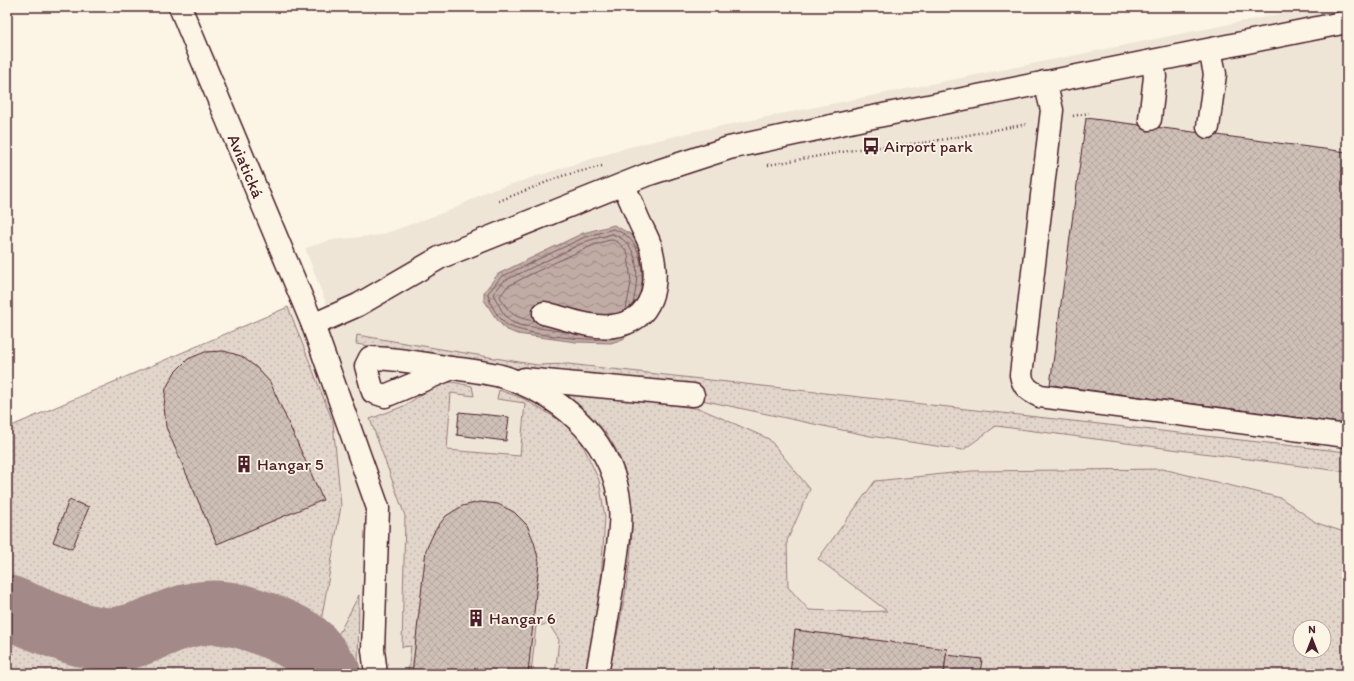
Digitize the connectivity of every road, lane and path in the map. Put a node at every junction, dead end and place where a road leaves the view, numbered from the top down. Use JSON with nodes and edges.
{"nodes":[{"id":1,"x":180,"y":7,"type":"edge"},
{"id":2,"x":1347,"y":22,"type":"edge"},
{"id":3,"x":1210,"y":50,"type":"junction"},
{"id":4,"x":1153,"y":61,"type":"junction"},
{"id":5,"x":1046,"y":82,"type":"junction"},
{"id":6,"x":1089,"y":113,"type":"dead end"},
{"id":7,"x":1150,"y":119,"type":"dead end"},
{"id":8,"x":1051,"y":120,"type":"junction"},
{"id":9,"x":1208,"y":127,"type":"dead end"},
{"id":10,"x":763,"y":166,"type":"dead end"},
{"id":11,"x":623,"y":184,"type":"junction"},
{"id":12,"x":544,"y":312,"type":"dead end"},
{"id":13,"x":313,"y":325,"type":"junction"},
{"id":14,"x":452,"y":368,"type":"dead end"},
{"id":15,"x":509,"y":378,"type":"junction"},
{"id":16,"x":693,"y":395,"type":"dead end"},
{"id":17,"x":1347,"y":436,"type":"edge"},
{"id":18,"x":376,"y":674,"type":"edge"},
{"id":19,"x":597,"y":674,"type":"edge"}],
"edges":[{"from":1,"to":13,"type":"lane","name":"Aviatická"},
{"from":2,"to":3,"type":"lane"},
{"from":3,"to":4,"type":"lane"},
{"from":3,"to":9,"type":"lane"},
{"from":4,"to":5,"type":"lane"},
{"from":4,"to":7,"type":"lane"},
{"from":5,"to":8,"type":"lane"},
{"from":5,"to":11,"type":"lane"},
{"from":6,"to":8,"type":"path"},
{"from":8,"to":10,"type":"path"},
{"from":8,"to":17,"type":"lane"},
{"from":11,"to":12,"type":"lane"},
{"from":11,"to":13,"type":"lane"},
{"from":13,"to":18,"type":"lane","name":"Aviatická"},
{"from":14,"to":15,"type":"lane"},
{"from":15,"to":16,"type":"lane"},
{"from":15,"to":19,"type":"lane"}]}
